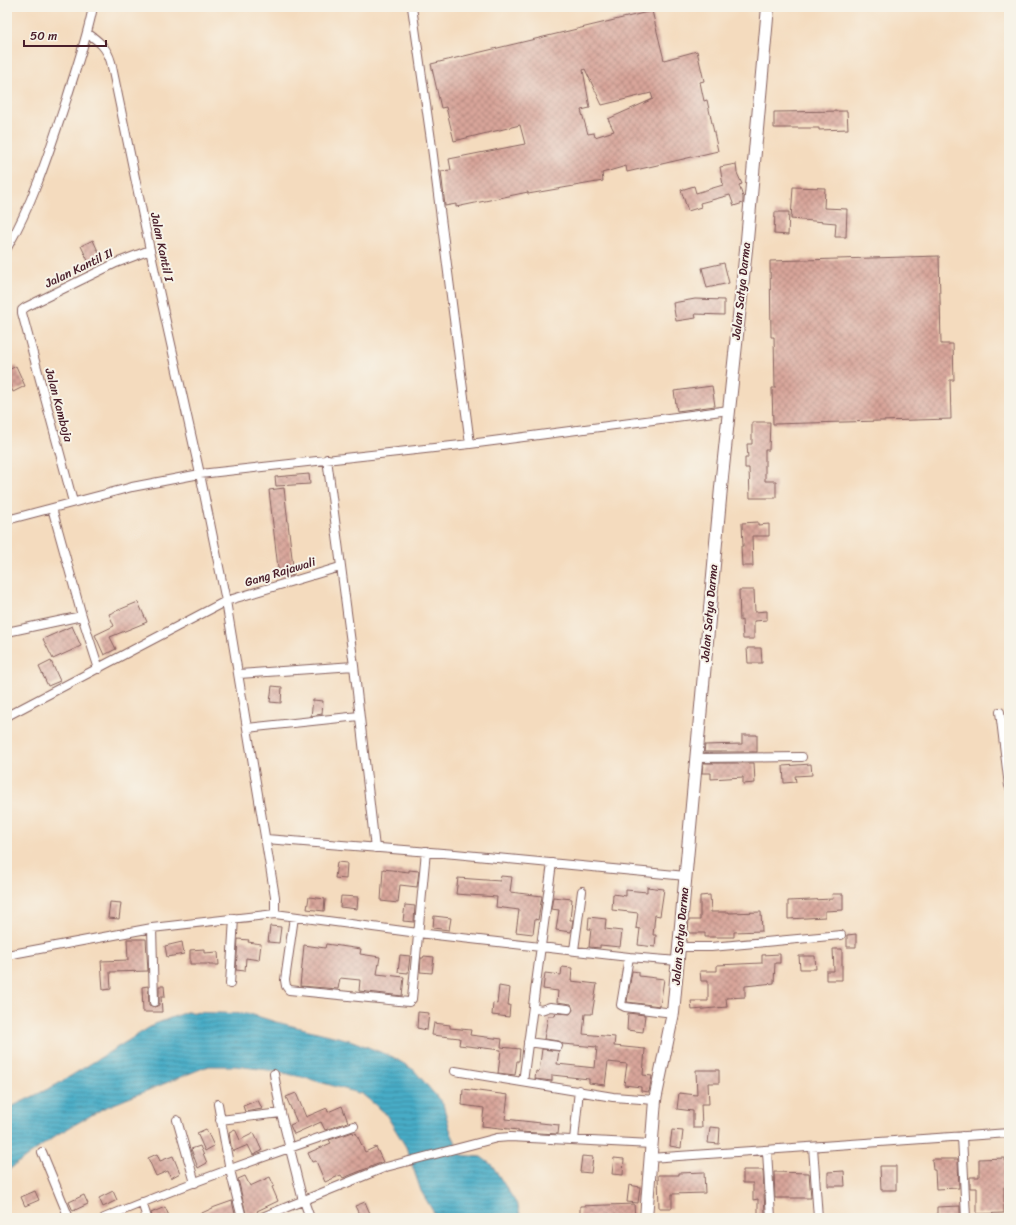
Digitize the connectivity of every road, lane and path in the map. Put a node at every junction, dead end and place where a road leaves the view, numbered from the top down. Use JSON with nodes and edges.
{"nodes":[{"id":1,"x":93,"y":7,"type":"edge"},
{"id":2,"x":412,"y":7,"type":"edge"},
{"id":3,"x":768,"y":7,"type":"edge"},
{"id":4,"x":87,"y":33,"type":"junction"},
{"id":5,"x":7,"y":248,"type":"edge"},
{"id":6,"x":150,"y":250,"type":"junction"},
{"id":7,"x":22,"y":314,"type":"joint"},
{"id":8,"x":729,"y":410,"type":"junction"},
{"id":9,"x":470,"y":444,"type":"junction"},
{"id":10,"x":327,"y":459,"type":"junction"},
{"id":11,"x":200,"y":474,"type":"junction"},
{"id":12,"x":73,"y":502,"type":"junction"},
{"id":13,"x":52,"y":508,"type":"junction"},
{"id":14,"x":7,"y":520,"type":"edge"},
{"id":15,"x":340,"y":567,"type":"junction"},
{"id":16,"x":226,"y":601,"type":"junction"},
{"id":17,"x":82,"y":616,"type":"junction"},
{"id":18,"x":7,"y":632,"type":"edge"},
{"id":19,"x":354,"y":666,"type":"junction"},
{"id":20,"x":99,"y":668,"type":"junction"},
{"id":21,"x":239,"y":674,"type":"junction"},
{"id":22,"x":1000,"y":712,"type":"dead end"},
{"id":23,"x":7,"y":716,"type":"edge"},
{"id":24,"x":359,"y":716,"type":"junction"},
{"id":25,"x":247,"y":728,"type":"junction"},
{"id":26,"x":802,"y":757,"type":"dead end"},
{"id":27,"x":696,"y":758,"type":"junction"},
{"id":28,"x":1009,"y":786,"type":"edge"},
{"id":29,"x":266,"y":839,"type":"junction"},
{"id":30,"x":375,"y":848,"type":"junction"},
{"id":31,"x":426,"y":851,"type":"junction"},
{"id":32,"x":552,"y":863,"type":"junction"},
{"id":33,"x":686,"y":876,"type":"junction"},
{"id":34,"x":582,"y":891,"type":"dead end"},
{"id":35,"x":275,"y":914,"type":"junction"},
{"id":36,"x":294,"y":917,"type":"junction"},
{"id":37,"x":234,"y":918,"type":"junction"},
{"id":38,"x":152,"y":928,"type":"junction"},
{"id":39,"x":418,"y":933,"type":"junction"},
{"id":40,"x":841,"y":935,"type":"dead end"},
{"id":41,"x":540,"y":947,"type":"junction"},
{"id":42,"x":679,"y":947,"type":"junction"},
{"id":43,"x":574,"y":950,"type":"junction"},
{"id":44,"x":7,"y":955,"type":"edge"},
{"id":45,"x":629,"y":957,"type":"junction"},
{"id":46,"x":678,"y":961,"type":"junction"},
{"id":47,"x":230,"y":984,"type":"dead end"},
{"id":48,"x":154,"y":1002,"type":"dead end"},
{"id":49,"x":533,"y":1008,"type":"junction"},
{"id":50,"x":568,"y":1010,"type":"dead end"},
{"id":51,"x":673,"y":1013,"type":"junction"},
{"id":52,"x":528,"y":1042,"type":"junction"},
{"id":53,"x":558,"y":1046,"type":"dead end"},
{"id":54,"x":455,"y":1071,"type":"dead end"},
{"id":55,"x":274,"y":1074,"type":"dead end"},
{"id":56,"x":522,"y":1082,"type":"junction"},
{"id":57,"x":579,"y":1090,"type":"junction"},
{"id":58,"x":655,"y":1100,"type":"junction"},
{"id":59,"x":218,"y":1104,"type":"dead end"},
{"id":60,"x":282,"y":1113,"type":"junction"},
{"id":61,"x":176,"y":1120,"type":"dead end"},
{"id":62,"x":220,"y":1120,"type":"junction"},
{"id":63,"x":354,"y":1126,"type":"dead end"},
{"id":64,"x":1009,"y":1133,"type":"edge"},
{"id":65,"x":962,"y":1136,"type":"junction"},
{"id":66,"x":574,"y":1140,"type":"junction"},
{"id":67,"x":652,"y":1144,"type":"junction"},
{"id":68,"x":290,"y":1147,"type":"junction"},
{"id":69,"x":813,"y":1147,"type":"junction"},
{"id":70,"x":767,"y":1151,"type":"junction"},
{"id":71,"x":42,"y":1152,"type":"dead end"},
{"id":72,"x":650,"y":1158,"type":"junction"},
{"id":73,"x":230,"y":1170,"type":"junction"},
{"id":74,"x":195,"y":1183,"type":"junction"},
{"id":75,"x":304,"y":1201,"type":"junction"},
{"id":76,"x":142,"y":1202,"type":"junction"},
{"id":77,"x":69,"y":1218,"type":"edge"},
{"id":78,"x":104,"y":1218,"type":"edge"},
{"id":79,"x":147,"y":1218,"type":"edge"},
{"id":80,"x":242,"y":1218,"type":"edge"},
{"id":81,"x":260,"y":1218,"type":"edge"},
{"id":82,"x":310,"y":1218,"type":"edge"},
{"id":83,"x":646,"y":1218,"type":"edge"},
{"id":84,"x":771,"y":1218,"type":"edge"},
{"id":85,"x":818,"y":1218,"type":"edge"},
{"id":86,"x":966,"y":1218,"type":"edge"}],
"edges":[{"from":1,"to":4,"type":"street"},
{"from":2,"to":9,"type":"street"},
{"from":3,"to":8,"type":"main road","name":"Jalan Satya Darma"},
{"from":4,"to":5,"type":"street"},
{"from":4,"to":6,"type":"street","name":"Jalan Kantil I"},
{"from":6,"to":7,"type":"street","name":"Jalan Kantil II"},
{"from":6,"to":11,"type":"street","name":"Jalan Kantil I"},
{"from":7,"to":12,"type":"street","name":"Jalan Kamboja"},
{"from":8,"to":9,"type":"street"},
{"from":8,"to":27,"type":"main road","name":"Jalan Satya Darma"},
{"from":9,"to":10,"type":"street"},
{"from":10,"to":11,"type":"street"},
{"from":10,"to":15,"type":"street"},
{"from":11,"to":12,"type":"street"},
{"from":11,"to":16,"type":"street","name":"Jalan Kantil I"},
{"from":12,"to":13,"type":"street"},
{"from":13,"to":14,"type":"street"},
{"from":13,"to":17,"type":"street"},
{"from":15,"to":16,"type":"street","name":"Gang Rajawali"},
{"from":15,"to":19,"type":"street"},
{"from":16,"to":20,"type":"street","name":"Gang Rajawali"},
{"from":16,"to":21,"type":"street","name":"Jalan Kantil I"},
{"from":17,"to":18,"type":"street"},
{"from":17,"to":20,"type":"street"},
{"from":19,"to":21,"type":"street"},
{"from":19,"to":24,"type":"street"},
{"from":20,"to":23,"type":"street","name":"Gang Rajawali"},
{"from":21,"to":25,"type":"street","name":"Jalan Kantil I"},
{"from":22,"to":28,"type":"street"},
{"from":24,"to":25,"type":"street"},
{"from":24,"to":30,"type":"street"},
{"from":25,"to":29,"type":"street","name":"Jalan Kantil I"},
{"from":26,"to":27,"type":"street"},
{"from":27,"to":33,"type":"main road","name":"Jalan Satya Darma"},
{"from":29,"to":30,"type":"street"},
{"from":29,"to":35,"type":"street","name":"Jalan Kantil I"},
{"from":30,"to":31,"type":"street"},
{"from":31,"to":32,"type":"street"},
{"from":31,"to":39,"type":"street"},
{"from":32,"to":33,"type":"street"},
{"from":32,"to":41,"type":"street"},
{"from":33,"to":42,"type":"main road","name":"Jalan Satya Darma"},
{"from":34,"to":43,"type":"street"},
{"from":35,"to":36,"type":"street"},
{"from":35,"to":37,"type":"street"},
{"from":36,"to":39,"type":"street"},
{"from":36,"to":39,"type":"street"},
{"from":37,"to":38,"type":"street"},
{"from":37,"to":47,"type":"street"},
{"from":38,"to":44,"type":"street"},
{"from":38,"to":48,"type":"street"},
{"from":39,"to":41,"type":"street"},
{"from":40,"to":42,"type":"street"},
{"from":41,"to":43,"type":"street"},
{"from":41,"to":49,"type":"street"},
{"from":42,"to":46,"type":"main road","name":"Jalan Satya Darma"},
{"from":43,"to":45,"type":"street"},
{"from":45,"to":46,"type":"street"},
{"from":45,"to":51,"type":"street"},
{"from":46,"to":51,"type":"main road","name":"Jalan Satya Darma"},
{"from":49,"to":50,"type":"street"},
{"from":49,"to":52,"type":"street"},
{"from":51,"to":58,"type":"main road","name":"Jalan Satya Darma"},
{"from":52,"to":53,"type":"street"},
{"from":52,"to":56,"type":"street"},
{"from":54,"to":56,"type":"street"},
{"from":55,"to":60,"type":"street"},
{"from":56,"to":57,"type":"street"},
{"from":57,"to":58,"type":"street"},
{"from":57,"to":66,"type":"street"},
{"from":58,"to":67,"type":"main road","name":"Jalan Satya Darma"},
{"from":59,"to":62,"type":"street"},
{"from":60,"to":62,"type":"street"},
{"from":60,"to":68,"type":"street"},
{"from":61,"to":74,"type":"street"},
{"from":62,"to":73,"type":"street"},
{"from":63,"to":68,"type":"street"},
{"from":64,"to":65,"type":"street"},
{"from":65,"to":69,"type":"street"},
{"from":65,"to":86,"type":"street"},
{"from":66,"to":67,"type":"street"},
{"from":66,"to":75,"type":"street"},
{"from":67,"to":72,"type":"main road","name":"Jalan Satya Darma"},
{"from":68,"to":73,"type":"street"},
{"from":68,"to":75,"type":"street"},
{"from":69,"to":70,"type":"street"},
{"from":69,"to":85,"type":"street"},
{"from":70,"to":72,"type":"street"},
{"from":70,"to":84,"type":"street"},
{"from":71,"to":77,"type":"street"},
{"from":72,"to":83,"type":"main road","name":"Jalan Satya Darma"},
{"from":73,"to":74,"type":"street"},
{"from":73,"to":80,"type":"street"},
{"from":74,"to":76,"type":"street"},
{"from":75,"to":81,"type":"street"},
{"from":75,"to":82,"type":"street"},
{"from":76,"to":78,"type":"street"},
{"from":76,"to":79,"type":"street"}]}
